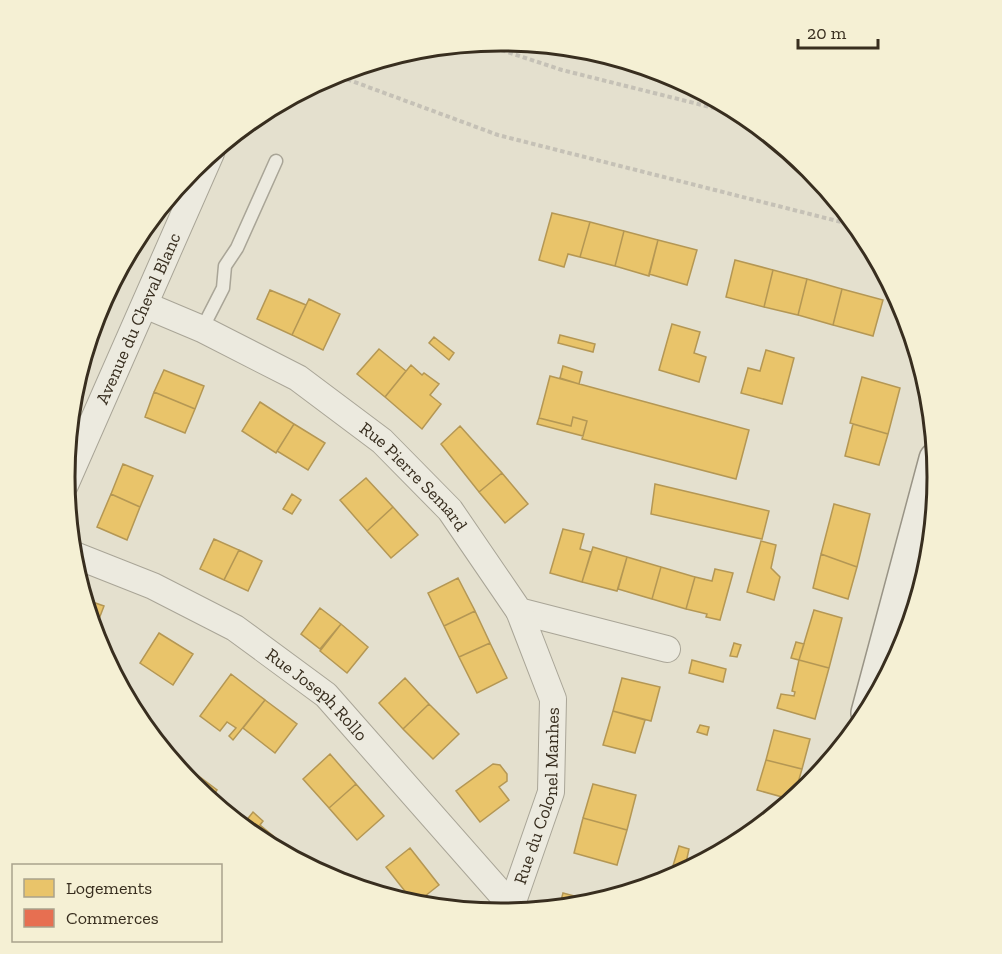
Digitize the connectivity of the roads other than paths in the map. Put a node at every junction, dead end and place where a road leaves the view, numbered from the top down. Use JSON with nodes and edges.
{"nodes":[{"id":1,"x":276,"y":161,"type":"dead end"},
{"id":2,"x":202,"y":174,"type":"edge"},
{"id":3,"x":145,"y":305,"type":"junction"},
{"id":4,"x":202,"y":328,"type":"junction"},
{"id":5,"x":76,"y":461,"type":"edge"},
{"id":6,"x":926,"y":496,"type":"edge"},
{"id":7,"x":83,"y":558,"type":"edge"},
{"id":8,"x":519,"y":611,"type":"junction"},
{"id":9,"x":667,"y":649,"type":"dead end"},
{"id":10,"x":882,"y":667,"type":"edge"},
{"id":11,"x":506,"y":903,"type":"edge"},
{"id":12,"x":512,"y":903,"type":"edge"}],
"edges":[{"from":1,"to":4,"type":"lane"},
{"from":2,"to":3,"type":"street","name":"Avenue du Cheval Blanc"},
{"from":3,"to":4,"type":"street","name":"Rue Pierre Semard"},
{"from":3,"to":5,"type":"street","name":"Avenue du Cheval Blanc"},
{"from":4,"to":8,"type":"street","name":"Rue Pierre Semard"},
{"from":6,"to":10,"type":"main road"},
{"from":7,"to":11,"type":"street","name":"Rue Joseph Rollo"},
{"from":8,"to":9,"type":"street"},
{"from":8,"to":12,"type":"street","name":"Rue du Colonel Manhes"}]}
